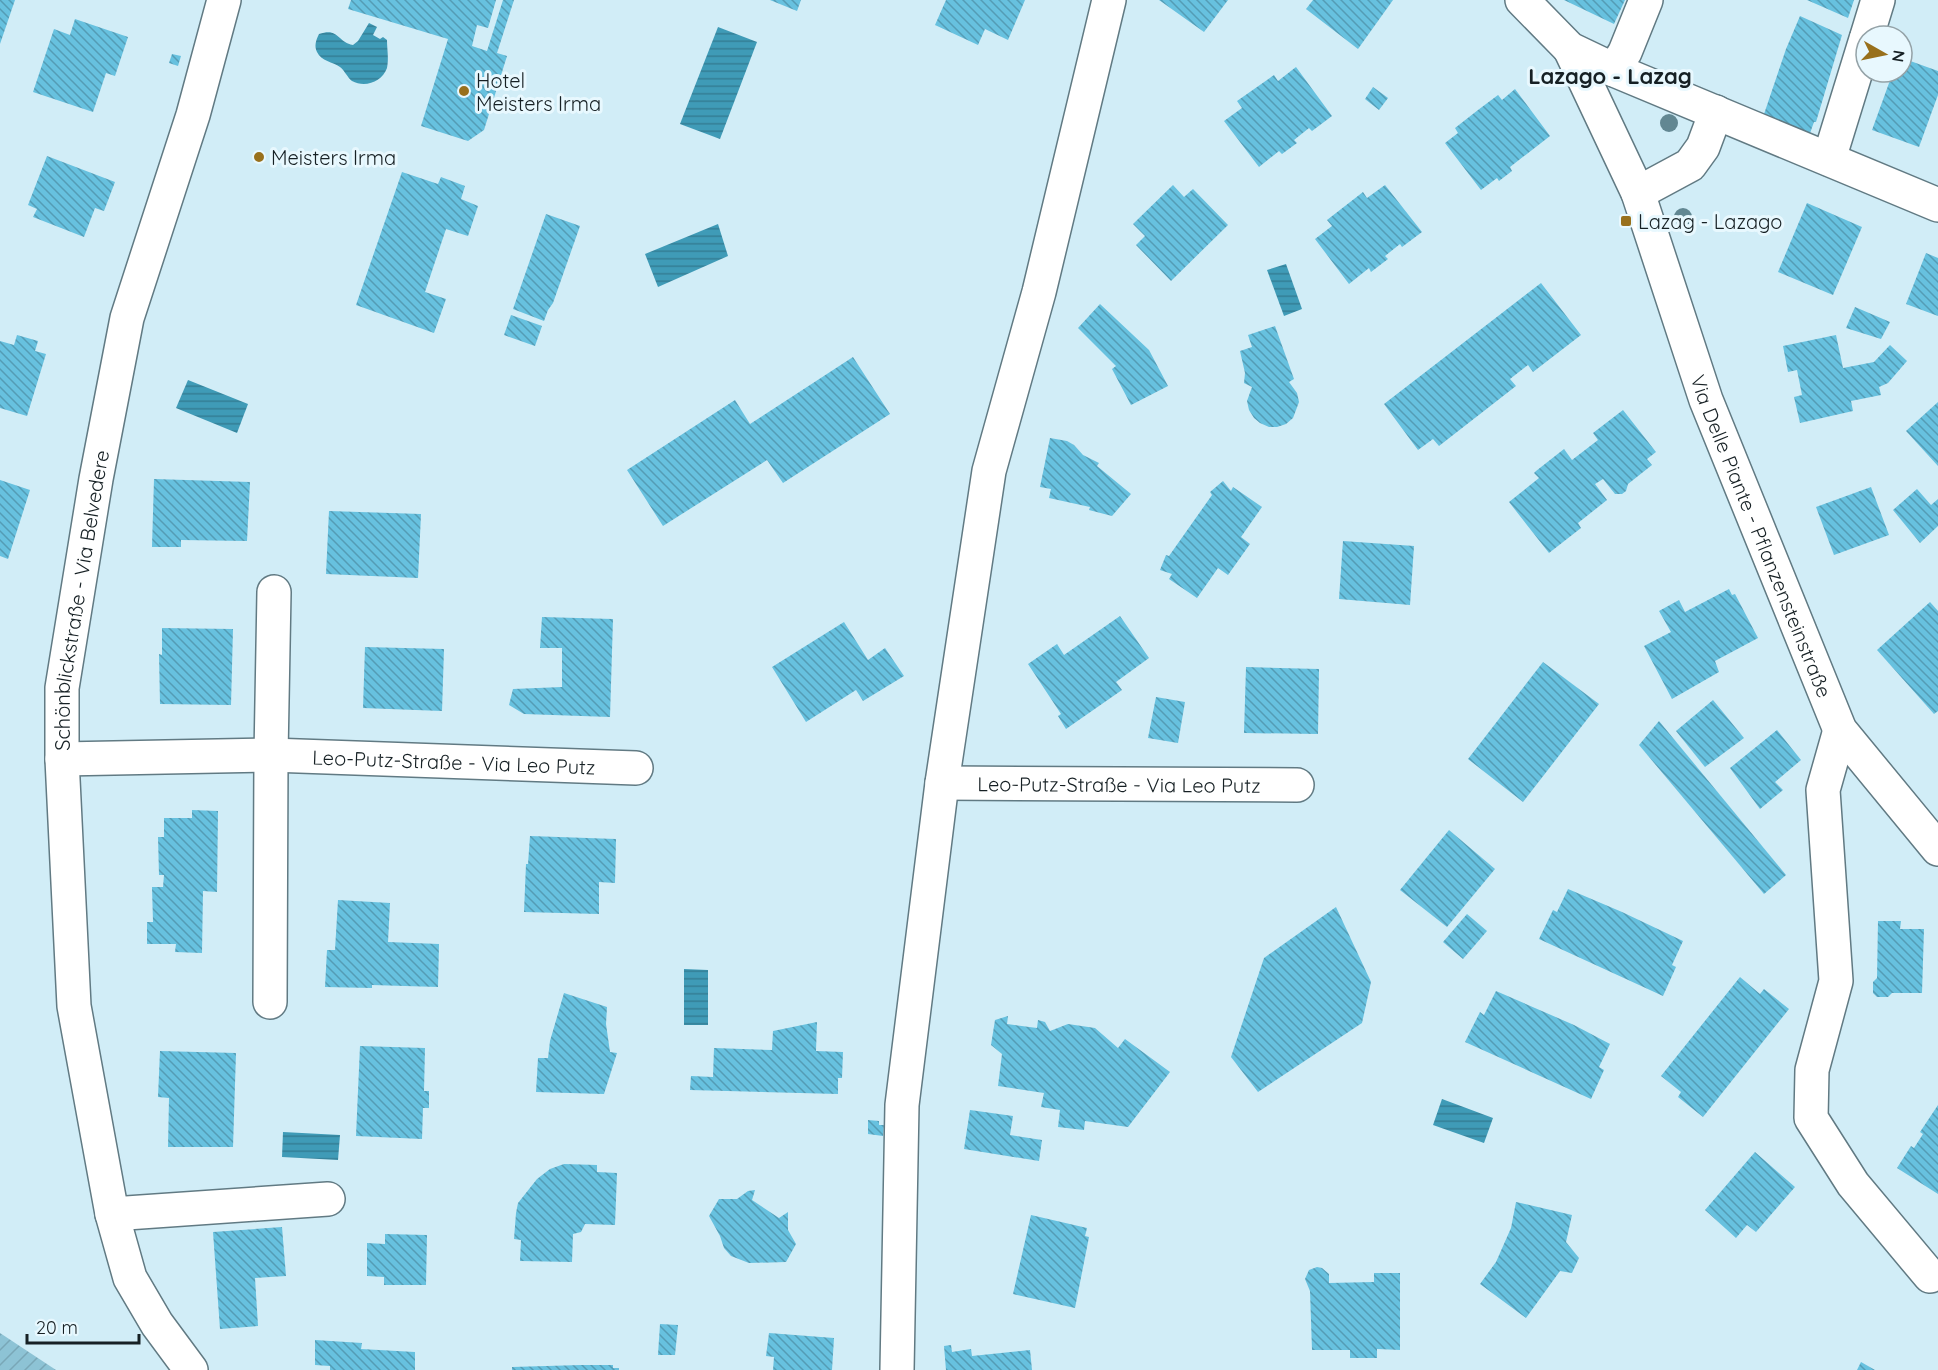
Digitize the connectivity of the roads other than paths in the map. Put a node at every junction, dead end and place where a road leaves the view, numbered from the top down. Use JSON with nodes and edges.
{"nodes":[{"id":1,"x":224,"y":0,"type":"edge"},
{"id":2,"x":1109,"y":0,"type":"edge"},
{"id":3,"x":1522,"y":0,"type":"edge"},
{"id":4,"x":1646,"y":0,"type":"edge"},
{"id":5,"x":1878,"y":0,"type":"edge"},
{"id":6,"x":1870,"y":24,"type":"edge"},
{"id":7,"x":1570,"y":49,"type":"junction"},
{"id":8,"x":1614,"y":70,"type":"junction"},
{"id":9,"x":1854,"y":77,"type":"edge"},
{"id":10,"x":1716,"y":112,"type":"junction"},
{"id":11,"x":1829,"y":159,"type":"junction"},
{"id":12,"x":1638,"y":193,"type":"junction"},
{"id":13,"x":1938,"y":205,"type":"edge"},
{"id":14,"x":274,"y":592,"type":"dead end"},
{"id":15,"x":1839,"y":730,"type":"junction"},
{"id":16,"x":271,"y":756,"type":"junction"},
{"id":17,"x":63,"y":759,"type":"junction"},
{"id":18,"x":636,"y":768,"type":"dead end"},
{"id":19,"x":942,"y":783,"type":"junction"},
{"id":20,"x":1297,"y":785,"type":"dead end"},
{"id":21,"x":1938,"y":849,"type":"edge"},
{"id":22,"x":270,"y":1002,"type":"dead end"},
{"id":23,"x":328,"y":1199,"type":"dead end"},
{"id":24,"x":112,"y":1214,"type":"junction"},
{"id":25,"x":1930,"y":1276,"type":"dead end"},
{"id":26,"x":191,"y":1370,"type":"edge"},
{"id":27,"x":897,"y":1370,"type":"edge"}],
"edges":[{"from":1,"to":17,"type":"street","name":"Schönblickstraße - Via Belvedere"},
{"from":2,"to":19,"type":"street"},
{"from":3,"to":7,"type":"street"},
{"from":4,"to":8,"type":"street"},
{"from":5,"to":6,"type":"street"},
{"from":7,"to":8,"type":"street"},
{"from":7,"to":12,"type":"street","name":"Via Delle Piante - Pflanzensteinstraße"},
{"from":8,"to":10,"type":"street"},
{"from":9,"to":11,"type":"street"},
{"from":10,"to":11,"type":"street"},
{"from":10,"to":12,"type":"street"},
{"from":11,"to":13,"type":"street"},
{"from":12,"to":15,"type":"street","name":"Via Delle Piante - Pflanzensteinstraße"},
{"from":14,"to":16,"type":"street"},
{"from":15,"to":21,"type":"street","name":"Via Delle Piante - Pflanzensteinstraße"},
{"from":15,"to":25,"type":"street"},
{"from":16,"to":17,"type":"street","name":"Leo-Putz-Straße - Via Leo Putz"},
{"from":16,"to":18,"type":"street","name":"Leo-Putz-Straße - Via Leo Putz"},
{"from":16,"to":22,"type":"street"},
{"from":17,"to":24,"type":"street","name":"Schönblickstraße - Via Belvedere"},
{"from":19,"to":20,"type":"street","name":"Leo-Putz-Straße - Via Leo Putz"},
{"from":19,"to":27,"type":"street"},
{"from":23,"to":24,"type":"street"},
{"from":24,"to":26,"type":"street","name":"Schönblickstraße - Via Belvedere"}]}
